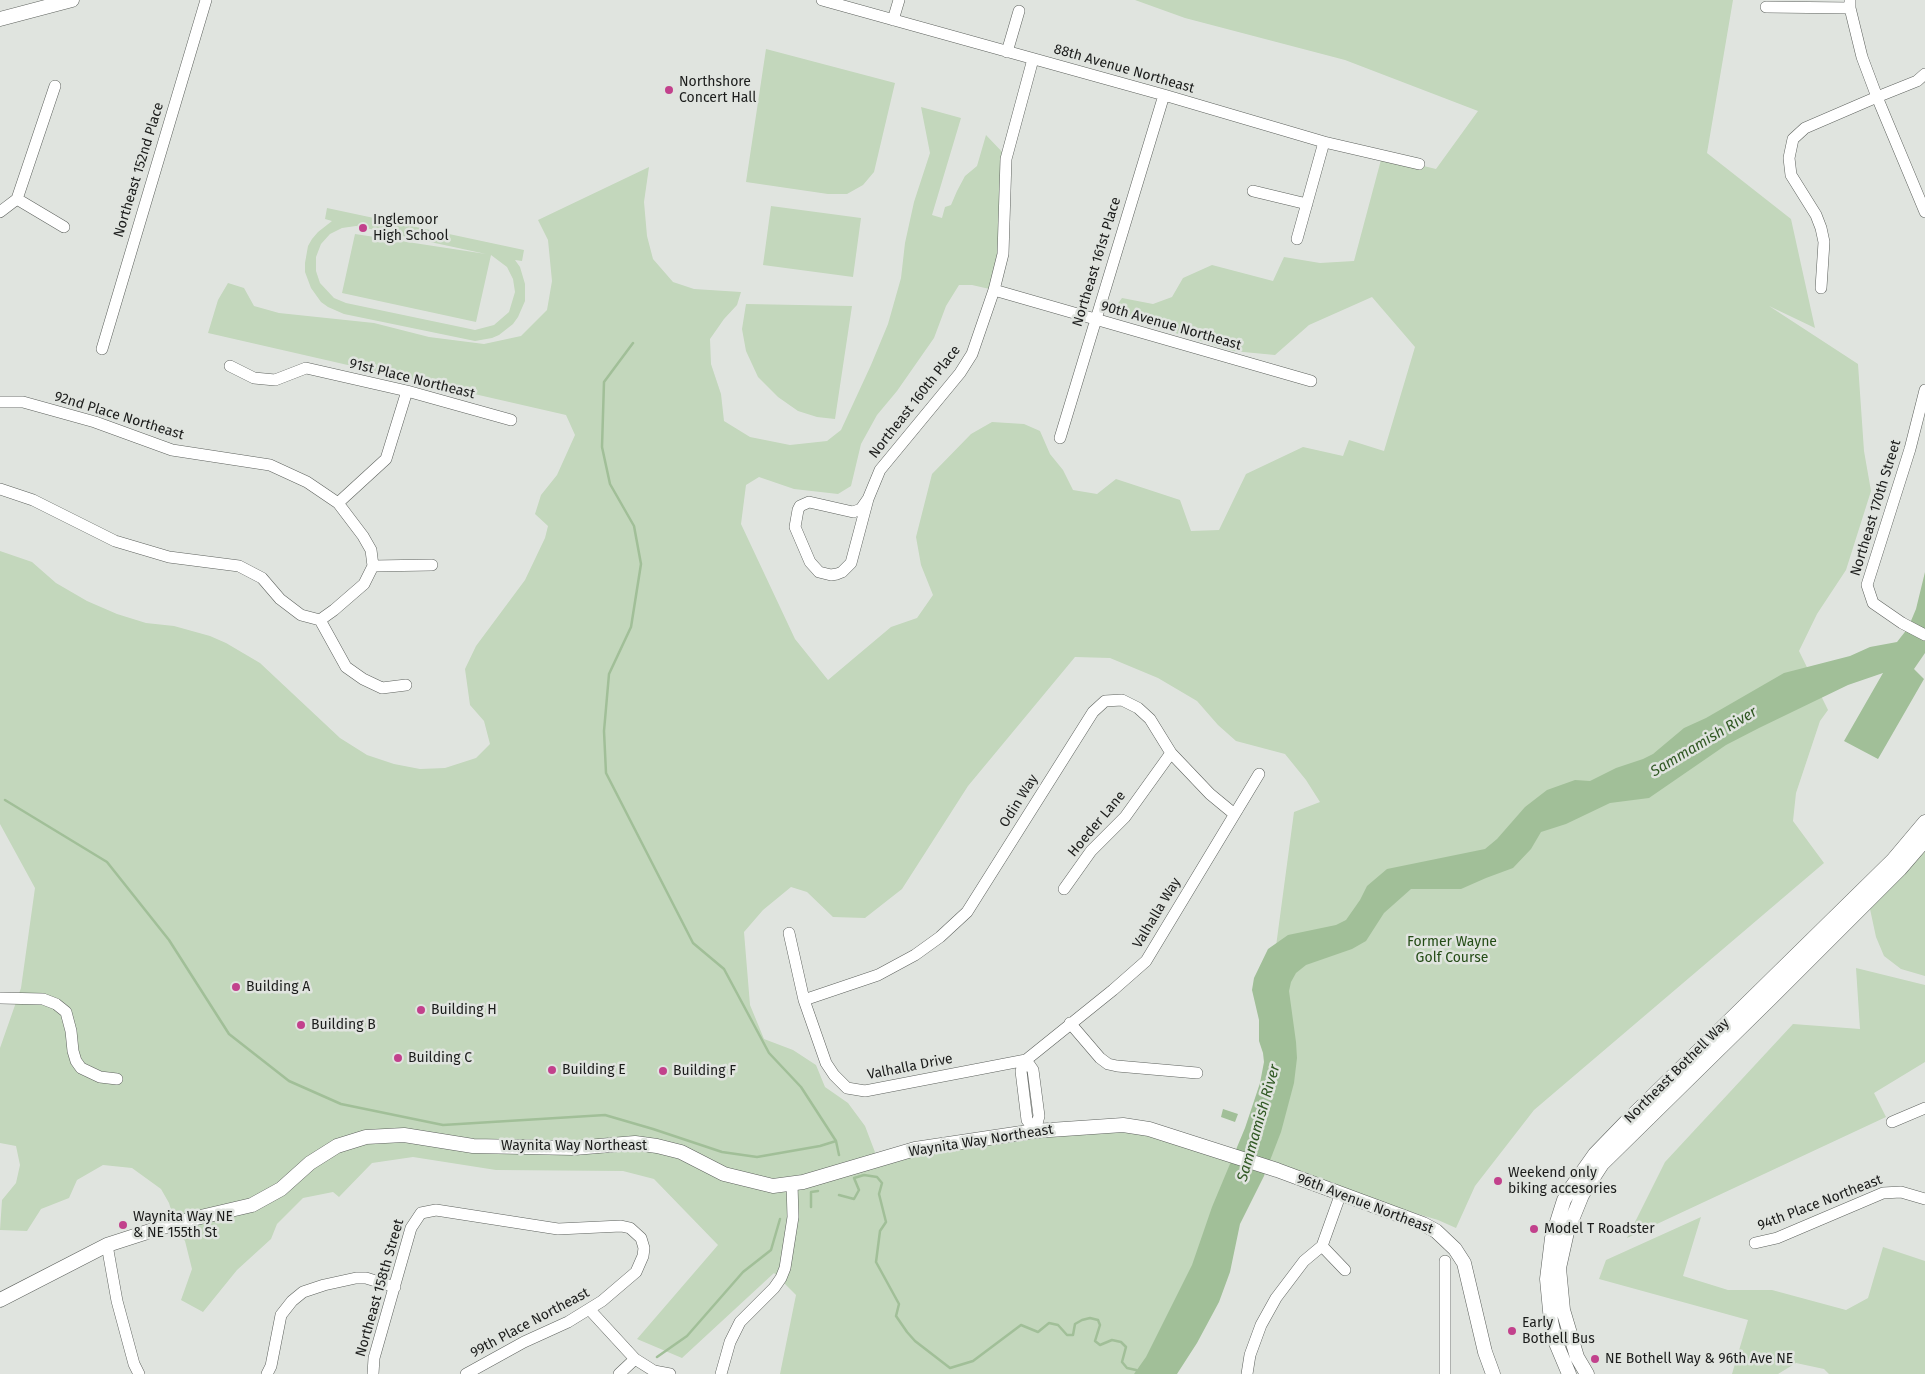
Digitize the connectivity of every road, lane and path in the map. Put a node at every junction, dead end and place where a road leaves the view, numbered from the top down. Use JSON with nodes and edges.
{"nodes":[{"id":1,"x":72,"y":0,"type":"edge"},
{"id":2,"x":206,"y":0,"type":"edge"},
{"id":3,"x":822,"y":0,"type":"edge"},
{"id":4,"x":899,"y":0,"type":"edge"},
{"id":5,"x":840,"y":2,"type":"edge"},
{"id":6,"x":1850,"y":4,"type":"edge"},
{"id":7,"x":1766,"y":8,"type":"dead end"},
{"id":8,"x":1019,"y":11,"type":"dead end"},
{"id":9,"x":0,"y":19,"type":"edge"},
{"id":10,"x":893,"y":20,"type":"junction"},
{"id":11,"x":1007,"y":52,"type":"junction"},
{"id":12,"x":1033,"y":59,"type":"junction"},
{"id":13,"x":1925,"y":74,"type":"edge"},
{"id":14,"x":55,"y":86,"type":"dead end"},
{"id":15,"x":1164,"y":95,"type":"junction"},
{"id":16,"x":1877,"y":97,"type":"junction"},
{"id":17,"x":1324,"y":142,"type":"junction"},
{"id":18,"x":1419,"y":164,"type":"dead end"},
{"id":19,"x":1253,"y":190,"type":"dead end"},
{"id":20,"x":17,"y":199,"type":"junction"},
{"id":21,"x":1307,"y":204,"type":"junction"},
{"id":22,"x":0,"y":212,"type":"edge"},
{"id":23,"x":1925,"y":212,"type":"edge"},
{"id":24,"x":64,"y":227,"type":"dead end"},
{"id":25,"x":1297,"y":239,"type":"dead end"},
{"id":26,"x":1821,"y":288,"type":"dead end"},
{"id":27,"x":994,"y":290,"type":"junction"},
{"id":28,"x":1095,"y":320,"type":"junction"},
{"id":29,"x":102,"y":349,"type":"dead end"},
{"id":30,"x":230,"y":366,"type":"dead end"},
{"id":31,"x":1311,"y":381,"type":"dead end"},
{"id":32,"x":1925,"y":390,"type":"edge"},
{"id":33,"x":407,"y":391,"type":"junction"},
{"id":34,"x":0,"y":402,"type":"edge"},
{"id":35,"x":511,"y":420,"type":"dead end"},
{"id":36,"x":1060,"y":438,"type":"dead end"},
{"id":37,"x":0,"y":489,"type":"edge"},
{"id":38,"x":868,"y":499,"type":"junction"},
{"id":39,"x":338,"y":503,"type":"junction"},
{"id":40,"x":432,"y":565,"type":"dead end"},
{"id":41,"x":374,"y":566,"type":"junction"},
{"id":42,"x":320,"y":620,"type":"junction"},
{"id":43,"x":1925,"y":635,"type":"edge"},
{"id":44,"x":406,"y":685,"type":"dead end"},
{"id":45,"x":1171,"y":754,"type":"junction"},
{"id":46,"x":1259,"y":774,"type":"dead end"},
{"id":47,"x":1233,"y":813,"type":"junction"},
{"id":48,"x":1925,"y":822,"type":"edge"},
{"id":49,"x":1925,"y":840,"type":"edge"},
{"id":50,"x":1064,"y":889,"type":"dead end"},
{"id":51,"x":788,"y":933,"type":"dead end"},
{"id":52,"x":0,"y":998,"type":"edge"},
{"id":53,"x":804,"y":1000,"type":"junction"},
{"id":54,"x":1070,"y":1023,"type":"junction"},
{"id":55,"x":1717,"y":1032,"type":"junction"},
{"id":56,"x":1026,"y":1060,"type":"junction"},
{"id":57,"x":1197,"y":1073,"type":"dead end"},
{"id":58,"x":117,"y":1079,"type":"dead end"},
{"id":59,"x":1686,"y":1082,"type":"junction"},
{"id":60,"x":1925,"y":1108,"type":"edge"},
{"id":61,"x":1892,"y":1122,"type":"dead end"},
{"id":62,"x":1035,"y":1131,"type":"junction"},
{"id":63,"x":1201,"y":1146,"type":"joint"},
{"id":64,"x":792,"y":1184,"type":"junction"},
{"id":65,"x":1341,"y":1193,"type":"junction"},
{"id":66,"x":1925,"y":1200,"type":"edge"},
{"id":67,"x":422,"y":1214,"type":"joint"},
{"id":68,"x":1755,"y":1243,"type":"dead end"},
{"id":69,"x":107,"y":1245,"type":"junction"},
{"id":70,"x":1322,"y":1246,"type":"junction"},
{"id":71,"x":1446,"y":1261,"type":"dead end"},
{"id":72,"x":1345,"y":1270,"type":"dead end"},
{"id":73,"x":395,"y":1287,"type":"junction"},
{"id":74,"x":0,"y":1300,"type":"edge"},
{"id":75,"x":590,"y":1309,"type":"junction"},
{"id":76,"x":635,"y":1359,"type":"junction"},
{"id":77,"x":139,"y":1374,"type":"edge"},
{"id":78,"x":267,"y":1374,"type":"edge"},
{"id":79,"x":374,"y":1374,"type":"edge"},
{"id":80,"x":466,"y":1374,"type":"edge"},
{"id":81,"x":620,"y":1374,"type":"edge"},
{"id":82,"x":670,"y":1374,"type":"edge"},
{"id":83,"x":721,"y":1374,"type":"edge"},
{"id":84,"x":1247,"y":1374,"type":"edge"},
{"id":85,"x":1445,"y":1374,"type":"edge"},
{"id":86,"x":1493,"y":1374,"type":"edge"},
{"id":87,"x":1570,"y":1374,"type":"edge"},
{"id":88,"x":1587,"y":1374,"type":"edge"}],
"edges":[{"from":1,"to":9,"type":"main road"},
{"from":2,"to":29,"type":"street","name":"Northeast 152nd Place"},
{"from":3,"to":5,"type":"street","name":"88th Avenue Northeast"},
{"from":4,"to":10,"type":"street"},
{"from":5,"to":10,"type":"street","name":"88th Avenue Northeast"},
{"from":6,"to":7,"type":"street"},
{"from":6,"to":16,"type":"street"},
{"from":8,"to":11,"type":"street"},
{"from":10,"to":11,"type":"street","name":"88th Avenue Northeast"},
{"from":11,"to":12,"type":"street","name":"88th Avenue Northeast"},
{"from":12,"to":15,"type":"street","name":"88th Avenue Northeast"},
{"from":12,"to":27,"type":"street","name":"Northeast 160th Place"},
{"from":13,"to":16,"type":"street"},
{"from":14,"to":20,"type":"street"},
{"from":15,"to":17,"type":"street","name":"88th Avenue Northeast"},
{"from":15,"to":28,"type":"street","name":"Northeast 161st Place"},
{"from":16,"to":23,"type":"street"},
{"from":16,"to":26,"type":"street"},
{"from":17,"to":18,"type":"street","name":"88th Avenue Northeast"},
{"from":17,"to":21,"type":"street"},
{"from":19,"to":21,"type":"street"},
{"from":20,"to":22,"type":"street"},
{"from":20,"to":24,"type":"street"},
{"from":21,"to":25,"type":"street"},
{"from":27,"to":28,"type":"street","name":"90th Avenue Northeast"},
{"from":27,"to":38,"type":"street","name":"Northeast 160th Place"},
{"from":28,"to":31,"type":"street","name":"90th Avenue Northeast"},
{"from":28,"to":36,"type":"street","name":"Northeast 161st Place"},
{"from":30,"to":33,"type":"street","name":"91st Place Northeast"},
{"from":32,"to":43,"type":"street","name":"Northeast 170th Street"},
{"from":33,"to":35,"type":"street","name":"91st Place Northeast"},
{"from":33,"to":39,"type":"street"},
{"from":34,"to":39,"type":"street","name":"92nd Place Northeast"},
{"from":37,"to":42,"type":"street"},
{"from":38,"to":38,"type":"street","name":"Northeast 160th Place"},
{"from":39,"to":41,"type":"street","name":"92nd Place Northeast"},
{"from":40,"to":41,"type":"street"},
{"from":41,"to":42,"type":"street"},
{"from":42,"to":44,"type":"street"},
{"from":45,"to":47,"type":"street","name":"Odin Way"},
{"from":45,"to":50,"type":"street","name":"Hoeder Lane"},
{"from":45,"to":53,"type":"street","name":"Odin Way"},
{"from":46,"to":47,"type":"street","name":"Valhalla Way"},
{"from":47,"to":54,"type":"street","name":"Valhalla Way"},
{"from":48,"to":55,"type":"main road","name":"Northeast Bothell Way"},
{"from":49,"to":59,"type":"main road","name":"Northeast Bothell Way"},
{"from":51,"to":53,"type":"street","name":"Valhalla Drive"},
{"from":52,"to":58,"type":"street"},
{"from":53,"to":56,"type":"street","name":"Valhalla Drive"},
{"from":54,"to":56,"type":"street","name":"Valhalla Way"},
{"from":54,"to":57,"type":"street"},
{"from":55,"to":59,"type":"main road"},
{"from":55,"to":87,"type":"main road","name":"Northeast Bothell Way"},
{"from":56,"to":62,"type":"street"},
{"from":59,"to":88,"type":"main road","name":"Northeast Bothell Way"},
{"from":60,"to":61,"type":"street"},
{"from":62,"to":63,"type":"main road","name":"Waynita Way Northeast"},
{"from":62,"to":64,"type":"main road","name":"Waynita Way Northeast"},
{"from":63,"to":65,"type":"main road","name":"96th Avenue Northeast"},
{"from":64,"to":69,"type":"main road","name":"Waynita Way Northeast"},
{"from":64,"to":83,"type":"street"},
{"from":65,"to":70,"type":"street"},
{"from":65,"to":86,"type":"main road","name":"96th Avenue Northeast"},
{"from":66,"to":68,"type":"street","name":"94th Place Northeast"},
{"from":67,"to":73,"type":"street","name":"Northeast 158th Street"},
{"from":67,"to":75,"type":"street","name":"99th Place Northeast"},
{"from":69,"to":74,"type":"main road","name":"Waynita Way Northeast"},
{"from":69,"to":77,"type":"street"},
{"from":70,"to":72,"type":"street"},
{"from":70,"to":84,"type":"street"},
{"from":71,"to":85,"type":"street"},
{"from":73,"to":78,"type":"street"},
{"from":73,"to":79,"type":"street","name":"Northeast 158th Street"},
{"from":75,"to":76,"type":"street"},
{"from":75,"to":80,"type":"street","name":"99th Place Northeast"},
{"from":76,"to":81,"type":"street"},
{"from":76,"to":82,"type":"street"}]}
